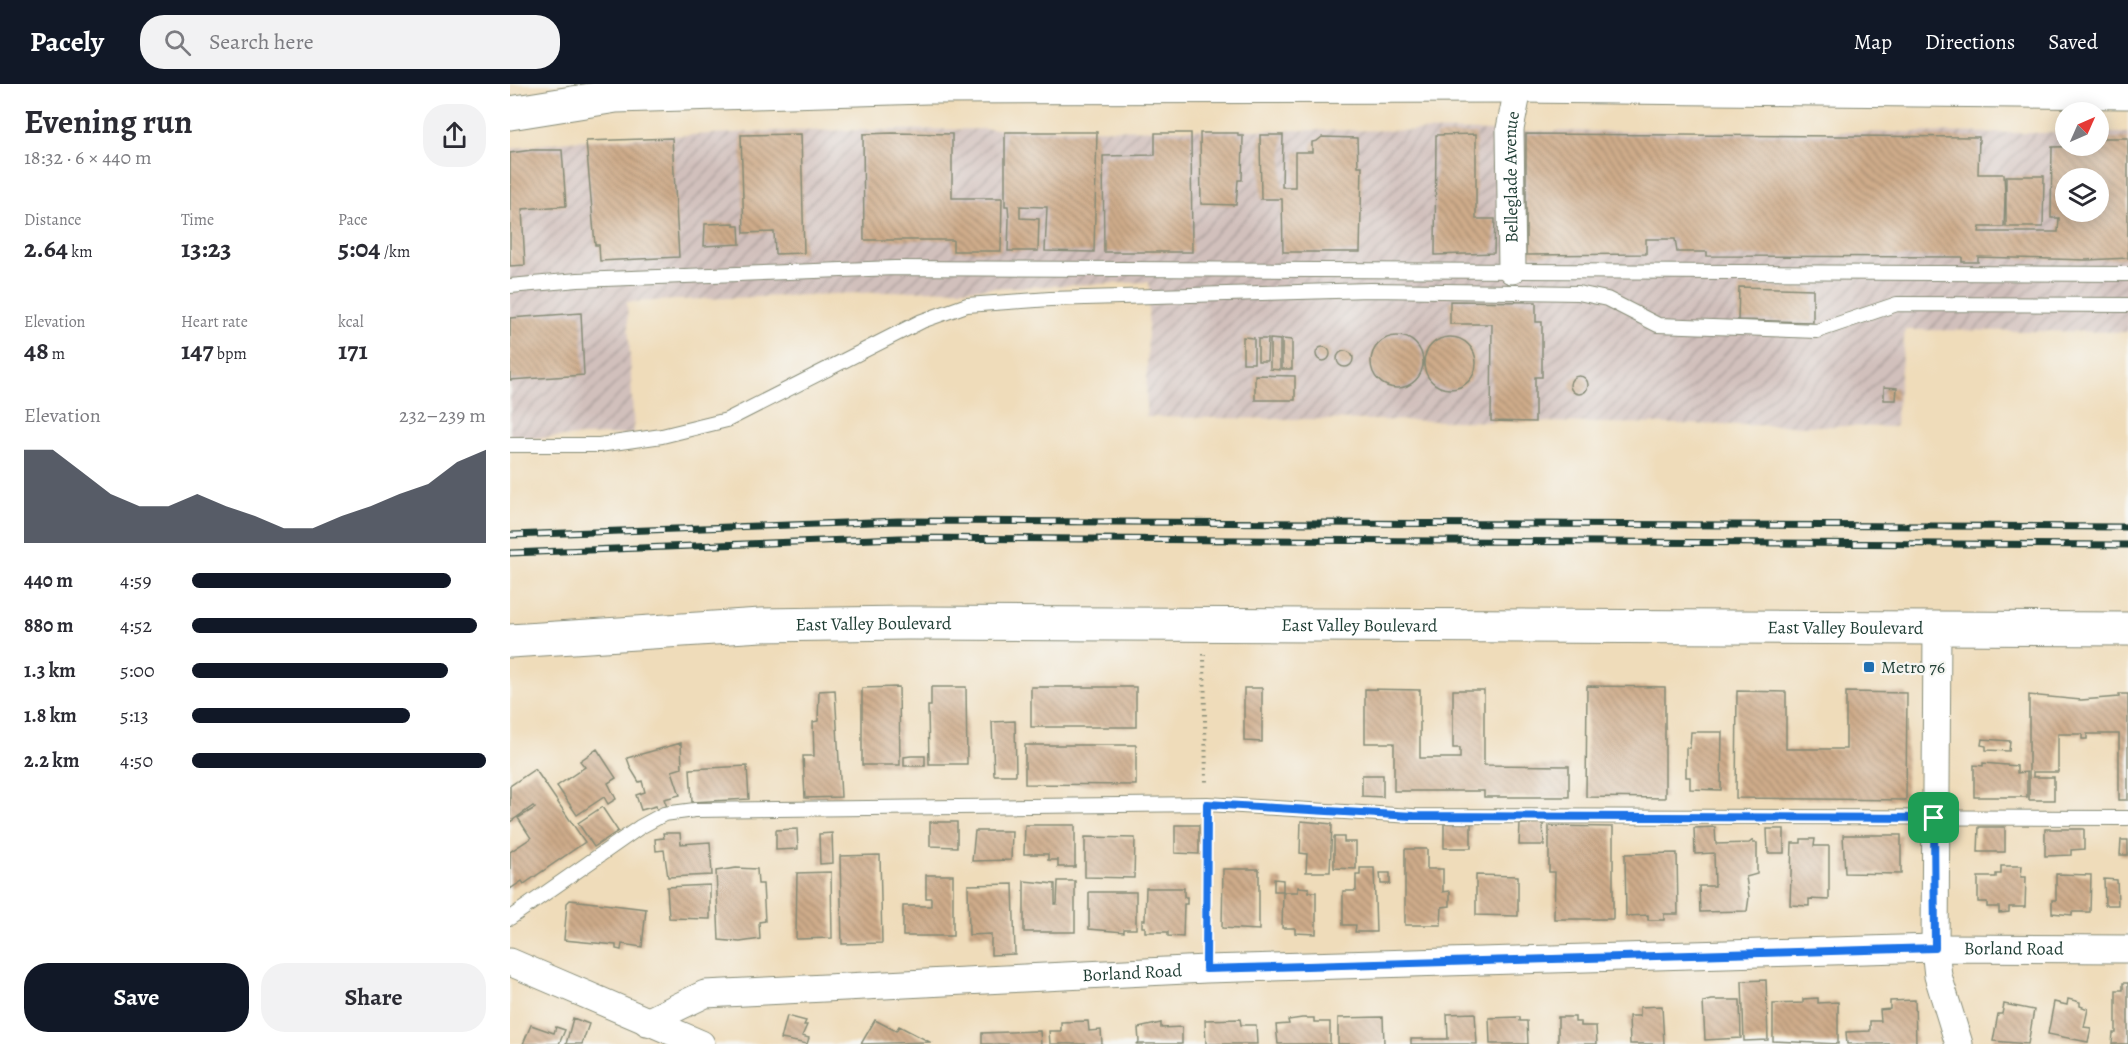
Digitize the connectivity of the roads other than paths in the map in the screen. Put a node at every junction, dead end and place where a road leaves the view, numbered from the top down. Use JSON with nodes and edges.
{"nodes":[{"id":1,"x":1519,"y":85,"type":"edge"},
{"id":2,"x":716,"y":88,"type":"edge"},
{"id":3,"x":2128,"y":92,"type":"edge"},
{"id":4,"x":510,"y":113,"type":"edge"},
{"id":5,"x":1512,"y":270,"type":"junction"},
{"id":6,"x":2128,"y":274,"type":"edge"},
{"id":7,"x":510,"y":286,"type":"edge"},
{"id":8,"x":2128,"y":305,"type":"edge"},
{"id":9,"x":510,"y":445,"type":"edge"},
{"id":10,"x":1937,"y":627,"type":"junction"},
{"id":11,"x":2128,"y":629,"type":"edge"},
{"id":12,"x":510,"y":641,"type":"edge"},
{"id":13,"x":1934,"y":818,"type":"junction"},
{"id":14,"x":2128,"y":818,"type":"edge"},
{"id":15,"x":510,"y":918,"type":"edge"},
{"id":16,"x":1935,"y":948,"type":"junction"},
{"id":17,"x":2128,"y":950,"type":"edge"},
{"id":18,"x":510,"y":962,"type":"edge"},
{"id":19,"x":647,"y":1022,"type":"junction"},
{"id":20,"x":701,"y":1044,"type":"edge"},
{"id":21,"x":1959,"y":1044,"type":"edge"}],
"edges":[{"from":1,"to":2,"type":"main road"},
{"from":1,"to":3,"type":"main road"},
{"from":1,"to":5,"type":"street","name":"Belleglade Avenue"},
{"from":2,"to":4,"type":"main road"},
{"from":5,"to":6,"type":"lane"},
{"from":5,"to":7,"type":"lane"},
{"from":8,"to":9,"type":"lane"},
{"from":10,"to":11,"type":"main road","name":"East Valley Boulevard"},
{"from":10,"to":12,"type":"main road","name":"East Valley Boulevard"},
{"from":10,"to":13,"type":"street"},
{"from":13,"to":14,"type":"lane"},
{"from":13,"to":15,"type":"lane"},
{"from":13,"to":16,"type":"street"},
{"from":16,"to":17,"type":"street","name":"Borland Road"},
{"from":16,"to":19,"type":"street","name":"Borland Road"},
{"from":16,"to":21,"type":"street"},
{"from":18,"to":19,"type":"street"},
{"from":19,"to":20,"type":"street"}]}
